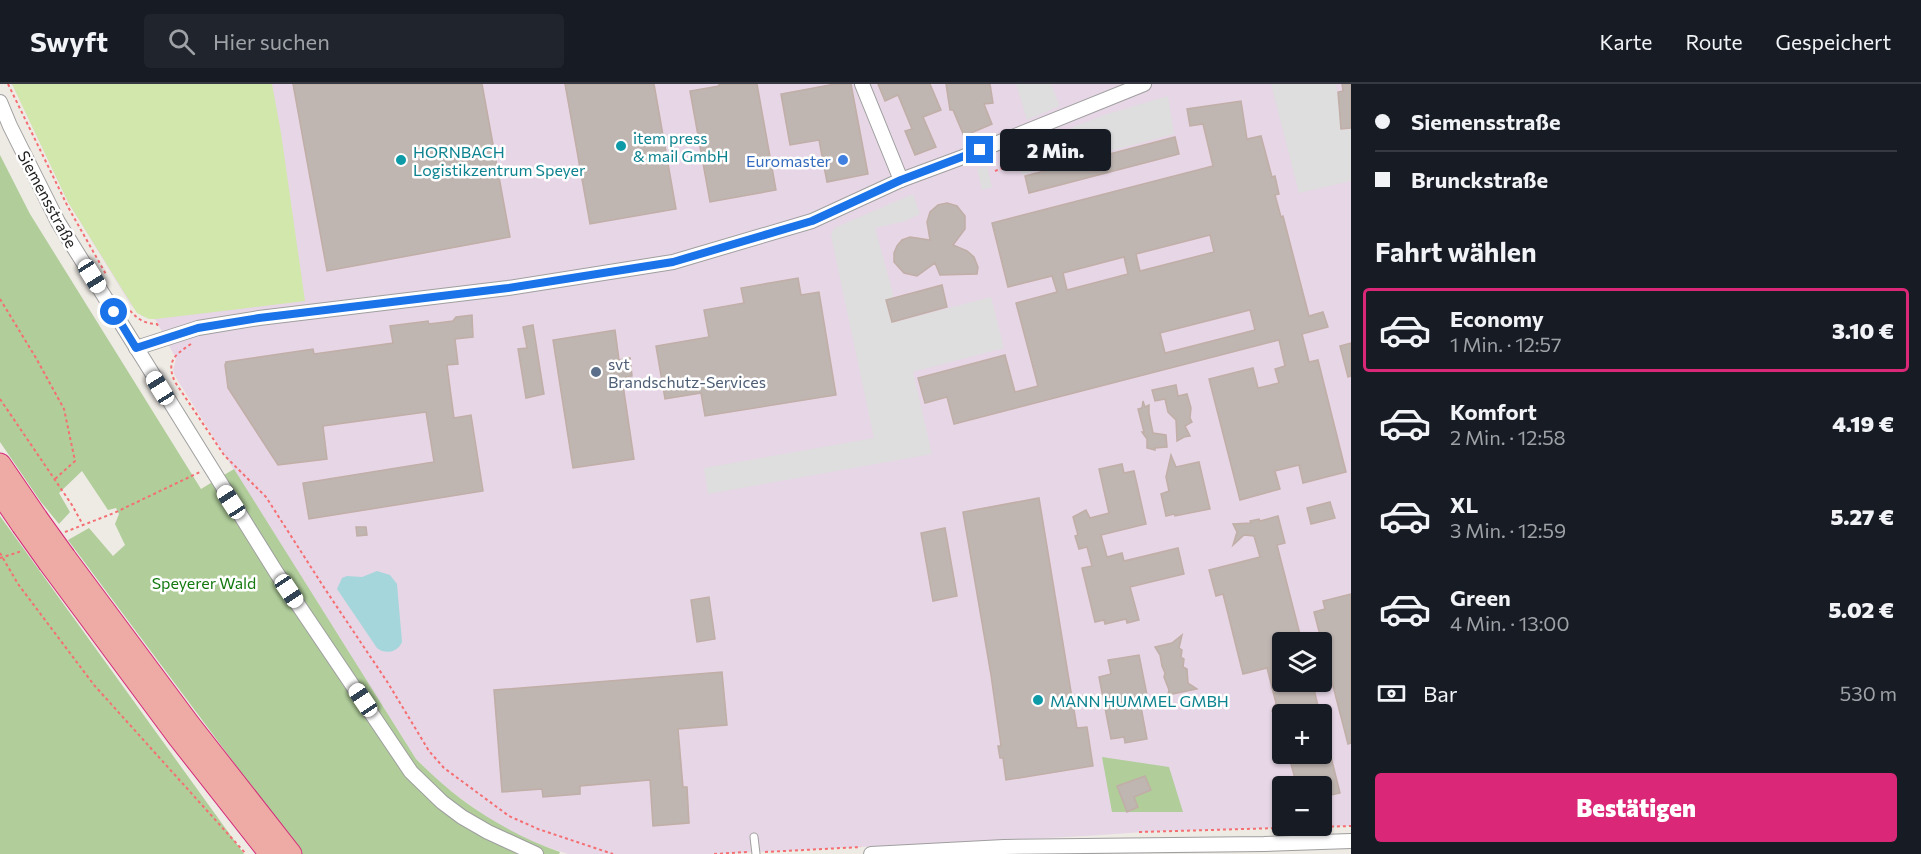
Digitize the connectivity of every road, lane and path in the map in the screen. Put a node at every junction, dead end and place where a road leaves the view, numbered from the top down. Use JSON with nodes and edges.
{"nodes":[{"id":1,"x":8,"y":84,"type":"edge"},
{"id":2,"x":862,"y":84,"type":"edge"},
{"id":3,"x":1144,"y":84,"type":"edge"},
{"id":4,"x":0,"y":102,"type":"edge"},
{"id":5,"x":1022,"y":160,"type":"dead end"},
{"id":6,"x":995,"y":171,"type":"dead end"},
{"id":7,"x":901,"y":180,"type":"junction"},
{"id":8,"x":109,"y":279,"type":"dead end"},
{"id":9,"x":120,"y":297,"type":"dead end"},
{"id":10,"x":0,"y":299,"type":"edge"},
{"id":11,"x":165,"y":339,"type":"junction"},
{"id":12,"x":199,"y":341,"type":"dead end"},
{"id":13,"x":136,"y":348,"type":"junction"},
{"id":14,"x":174,"y":359,"type":"junction"},
{"id":15,"x":0,"y":399,"type":"edge"},
{"id":16,"x":0,"y":464,"type":"edge"},
{"id":17,"x":209,"y":467,"type":"junction"},
{"id":18,"x":55,"y":479,"type":"junction"},
{"id":19,"x":0,"y":493,"type":"edge"},
{"id":20,"x":29,"y":522,"type":"junction"},
{"id":21,"x":0,"y":553,"type":"edge"},
{"id":22,"x":15,"y":554,"type":"dead end"},
{"id":23,"x":2,"y":558,"type":"edge"},
{"id":24,"x":57,"y":560,"type":"junction"},
{"id":25,"x":754,"y":837,"type":"dead end"},
{"id":26,"x":1351,"y":841,"type":"edge"},
{"id":27,"x":246,"y":854,"type":"edge"},
{"id":28,"x":270,"y":854,"type":"edge"},
{"id":29,"x":291,"y":854,"type":"edge"},
{"id":30,"x":536,"y":854,"type":"edge"},
{"id":31,"x":613,"y":854,"type":"edge"},
{"id":32,"x":756,"y":854,"type":"edge"},
{"id":33,"x":871,"y":854,"type":"edge"}],
"edges":[{"from":1,"to":8,"type":"path"},
{"from":2,"to":7,"type":"street"},
{"from":3,"to":7,"type":"street"},
{"from":4,"to":13,"type":"street","name":"Siemensstraße"},
{"from":5,"to":6,"type":"path"},
{"from":7,"to":11,"type":"street"},
{"from":9,"to":11,"type":"path"},
{"from":10,"to":18,"type":"path"},
{"from":11,"to":13,"type":"street"},
{"from":11,"to":14,"type":"path"},
{"from":12,"to":14,"type":"path"},
{"from":13,"to":17,"type":"street","name":"Siemensstraße"},
{"from":14,"to":31,"type":"path"},
{"from":15,"to":18,"type":"path"},
{"from":16,"to":20,"type":"highway"},
{"from":17,"to":18,"type":"path"},
{"from":17,"to":30,"type":"street","name":"Siemensstraße"},
{"from":19,"to":20,"type":"highway"},
{"from":20,"to":24,"type":"highway","bridge":true},
{"from":21,"to":23,"type":"path"},
{"from":22,"to":23,"type":"path"},
{"from":23,"to":27,"type":"path"},
{"from":24,"to":28,"type":"highway"},
{"from":24,"to":29,"type":"highway"},
{"from":25,"to":32,"type":"lane"},
{"from":26,"to":33,"type":"street"}]}
